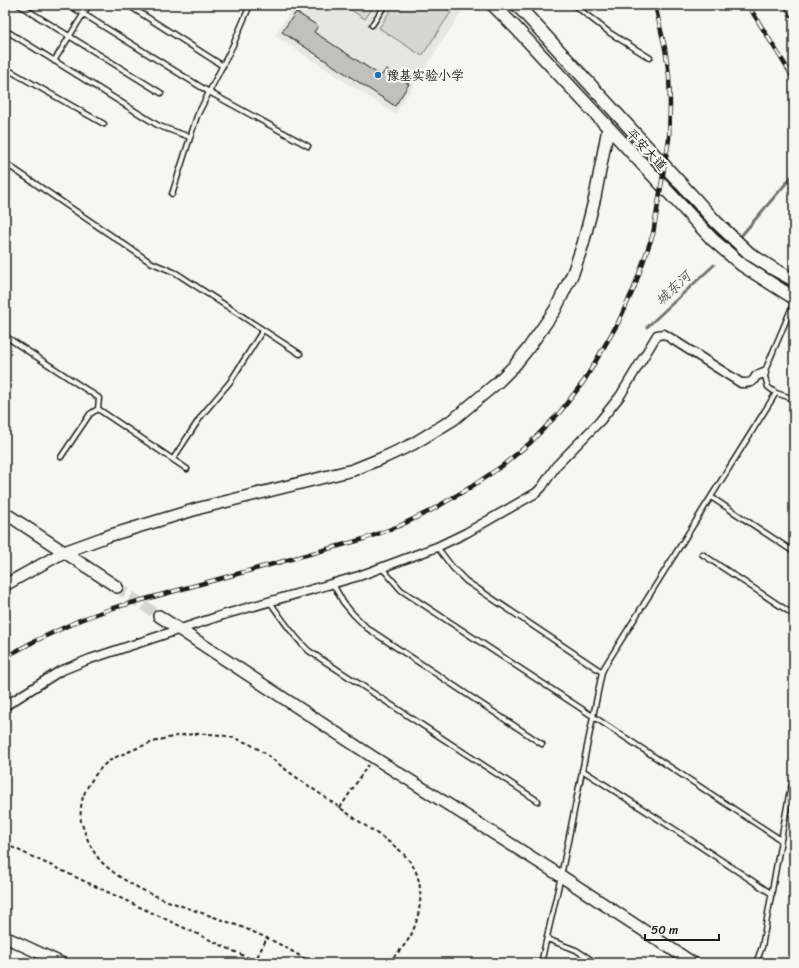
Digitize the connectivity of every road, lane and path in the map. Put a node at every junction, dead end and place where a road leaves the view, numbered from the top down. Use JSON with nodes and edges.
{"nodes":[{"id":1,"x":19,"y":5,"type":"edge"},
{"id":2,"x":69,"y":5,"type":"edge"},
{"id":3,"x":88,"y":5,"type":"edge"},
{"id":4,"x":128,"y":5,"type":"edge"},
{"id":5,"x":250,"y":5,"type":"edge"},
{"id":6,"x":385,"y":5,"type":"edge"},
{"id":7,"x":493,"y":5,"type":"edge"},
{"id":8,"x":517,"y":5,"type":"edge"},
{"id":9,"x":574,"y":5,"type":"edge"},
{"id":10,"x":789,"y":5,"type":"edge"},
{"id":11,"x":794,"y":13,"type":"edge"},
{"id":12,"x":83,"y":14,"type":"junction"},
{"id":13,"x":372,"y":25,"type":"dead end"},
{"id":14,"x":5,"y":30,"type":"edge"},
{"id":15,"x":69,"y":36,"type":"junction"},
{"id":16,"x":650,"y":58,"type":"dead end"},
{"id":17,"x":54,"y":61,"type":"junction"},
{"id":18,"x":223,"y":66,"type":"junction"},
{"id":19,"x":5,"y":68,"type":"edge"},
{"id":20,"x":209,"y":92,"type":"junction"},
{"id":21,"x":161,"y":93,"type":"dead end"},
{"id":22,"x":104,"y":124,"type":"dead end"},
{"id":23,"x":608,"y":128,"type":"junction"},
{"id":24,"x":190,"y":137,"type":"junction"},
{"id":25,"x":308,"y":146,"type":"dead end"},
{"id":26,"x":5,"y":163,"type":"edge"},
{"id":27,"x":172,"y":194,"type":"dead end"},
{"id":28,"x":794,"y":280,"type":"edge"},
{"id":29,"x":794,"y":298,"type":"edge"},
{"id":30,"x":794,"y":302,"type":"edge"},
{"id":31,"x":263,"y":330,"type":"junction"},
{"id":32,"x":5,"y":336,"type":"edge"},
{"id":33,"x":300,"y":354,"type":"dead end"},
{"id":34,"x":764,"y":373,"type":"junction"},
{"id":35,"x":776,"y":394,"type":"junction"},
{"id":36,"x":794,"y":399,"type":"edge"},
{"id":37,"x":98,"y":409,"type":"junction"},
{"id":38,"x":61,"y":457,"type":"dead end"},
{"id":39,"x":172,"y":459,"type":"junction"},
{"id":40,"x":187,"y":468,"type":"dead end"},
{"id":41,"x":711,"y":497,"type":"junction"},
{"id":42,"x":5,"y":513,"type":"edge"},
{"id":43,"x":437,"y":547,"type":"junction"},
{"id":44,"x":64,"y":552,"type":"junction"},
{"id":45,"x":794,"y":552,"type":"edge"},
{"id":46,"x":702,"y":554,"type":"dead end"},
{"id":47,"x":382,"y":568,"type":"junction"},
{"id":48,"x":332,"y":584,"type":"junction"},
{"id":49,"x":5,"y":585,"type":"edge"},
{"id":50,"x":117,"y":587,"type":"tunnel mouth"},
{"id":51,"x":270,"y":602,"type":"junction"},
{"id":52,"x":794,"y":615,"type":"edge"},
{"id":53,"x":159,"y":616,"type":"tunnel mouth"},
{"id":54,"x":180,"y":629,"type":"junction"},
{"id":55,"x":602,"y":672,"type":"junction"},
{"id":56,"x":5,"y":706,"type":"edge"},
{"id":57,"x":593,"y":716,"type":"junction"},
{"id":58,"x":542,"y":744,"type":"dead end"},
{"id":59,"x":373,"y":757,"type":"junction"},
{"id":60,"x":582,"y":770,"type":"junction"},
{"id":61,"x":794,"y":779,"type":"edge"},
{"id":62,"x":538,"y":801,"type":"dead end"},
{"id":63,"x":340,"y":808,"type":"junction"},
{"id":64,"x":781,"y":840,"type":"junction"},
{"id":65,"x":5,"y":844,"type":"edge"},
{"id":66,"x":561,"y":876,"type":"junction"},
{"id":67,"x":772,"y":894,"type":"junction"},
{"id":68,"x":5,"y":937,"type":"edge"},
{"id":69,"x":267,"y":938,"type":"junction"},
{"id":70,"x":547,"y":939,"type":"junction"},
{"id":71,"x":255,"y":962,"type":"edge"},
{"id":72,"x":61,"y":963,"type":"edge"},
{"id":73,"x":312,"y":963,"type":"edge"},
{"id":74,"x":387,"y":963,"type":"edge"},
{"id":75,"x":541,"y":963,"type":"edge"},
{"id":76,"x":596,"y":963,"type":"edge"},
{"id":77,"x":693,"y":963,"type":"edge"},
{"id":78,"x":756,"y":963,"type":"edge"}],
"edges":[{"from":1,"to":15,"type":"lane"},
{"from":2,"to":12,"type":"lane"},
{"from":3,"to":12,"type":"lane"},
{"from":4,"to":18,"type":"lane"},
{"from":5,"to":18,"type":"lane"},
{"from":6,"to":13,"type":"lane"},
{"from":7,"to":23,"type":"main road","name":"平安大道"},
{"from":8,"to":28,"type":"main road","name":"平安大道"},
{"from":9,"to":16,"type":"lane"},
{"from":10,"to":11,"type":"street"},
{"from":12,"to":15,"type":"lane"},
{"from":12,"to":20,"type":"lane"},
{"from":14,"to":17,"type":"lane"},
{"from":15,"to":17,"type":"lane"},
{"from":15,"to":21,"type":"lane"},
{"from":17,"to":24,"type":"lane"},
{"from":18,"to":20,"type":"lane"},
{"from":19,"to":22,"type":"lane"},
{"from":20,"to":24,"type":"lane"},
{"from":20,"to":25,"type":"lane"},
{"from":23,"to":29,"type":"main road","name":"平安大道"},
{"from":23,"to":44,"type":"street"},
{"from":24,"to":27,"type":"lane"},
{"from":26,"to":31,"type":"lane"},
{"from":30,"to":34,"type":"lane"},
{"from":31,"to":33,"type":"lane"},
{"from":31,"to":39,"type":"lane"},
{"from":32,"to":37,"type":"lane"},
{"from":34,"to":35,"type":"lane"},
{"from":34,"to":43,"type":"street"},
{"from":35,"to":36,"type":"lane"},
{"from":35,"to":41,"type":"lane"},
{"from":37,"to":38,"type":"lane"},
{"from":37,"to":39,"type":"lane"},
{"from":39,"to":40,"type":"lane"},
{"from":41,"to":45,"type":"lane"},
{"from":41,"to":55,"type":"lane"},
{"from":42,"to":44,"type":"street"},
{"from":43,"to":47,"type":"street"},
{"from":43,"to":55,"type":"lane"},
{"from":44,"to":49,"type":"street"},
{"from":44,"to":50,"type":"street"},
{"from":46,"to":52,"type":"lane"},
{"from":47,"to":48,"type":"street"},
{"from":47,"to":57,"type":"lane"},
{"from":48,"to":51,"type":"street"},
{"from":48,"to":58,"type":"lane"},
{"from":51,"to":54,"type":"street"},
{"from":51,"to":62,"type":"lane"},
{"from":53,"to":54,"type":"street"},
{"from":54,"to":56,"type":"street"},
{"from":54,"to":59,"type":"street"},
{"from":55,"to":57,"type":"lane"},
{"from":57,"to":60,"type":"lane"},
{"from":57,"to":64,"type":"lane"},
{"from":59,"to":63,"type":"path"},
{"from":59,"to":66,"type":"street"},
{"from":60,"to":66,"type":"lane"},
{"from":60,"to":67,"type":"lane"},
{"from":61,"to":64,"type":"lane"},
{"from":63,"to":69,"type":"path"},
{"from":63,"to":74,"type":"path"},
{"from":64,"to":67,"type":"lane"},
{"from":65,"to":71,"type":"path"},
{"from":66,"to":70,"type":"lane"},
{"from":66,"to":77,"type":"street"},
{"from":67,"to":78,"type":"lane"},
{"from":68,"to":72,"type":"street"},
{"from":69,"to":71,"type":"path"},
{"from":69,"to":73,"type":"path"},
{"from":70,"to":75,"type":"lane"},
{"from":70,"to":76,"type":"lane"}]}
